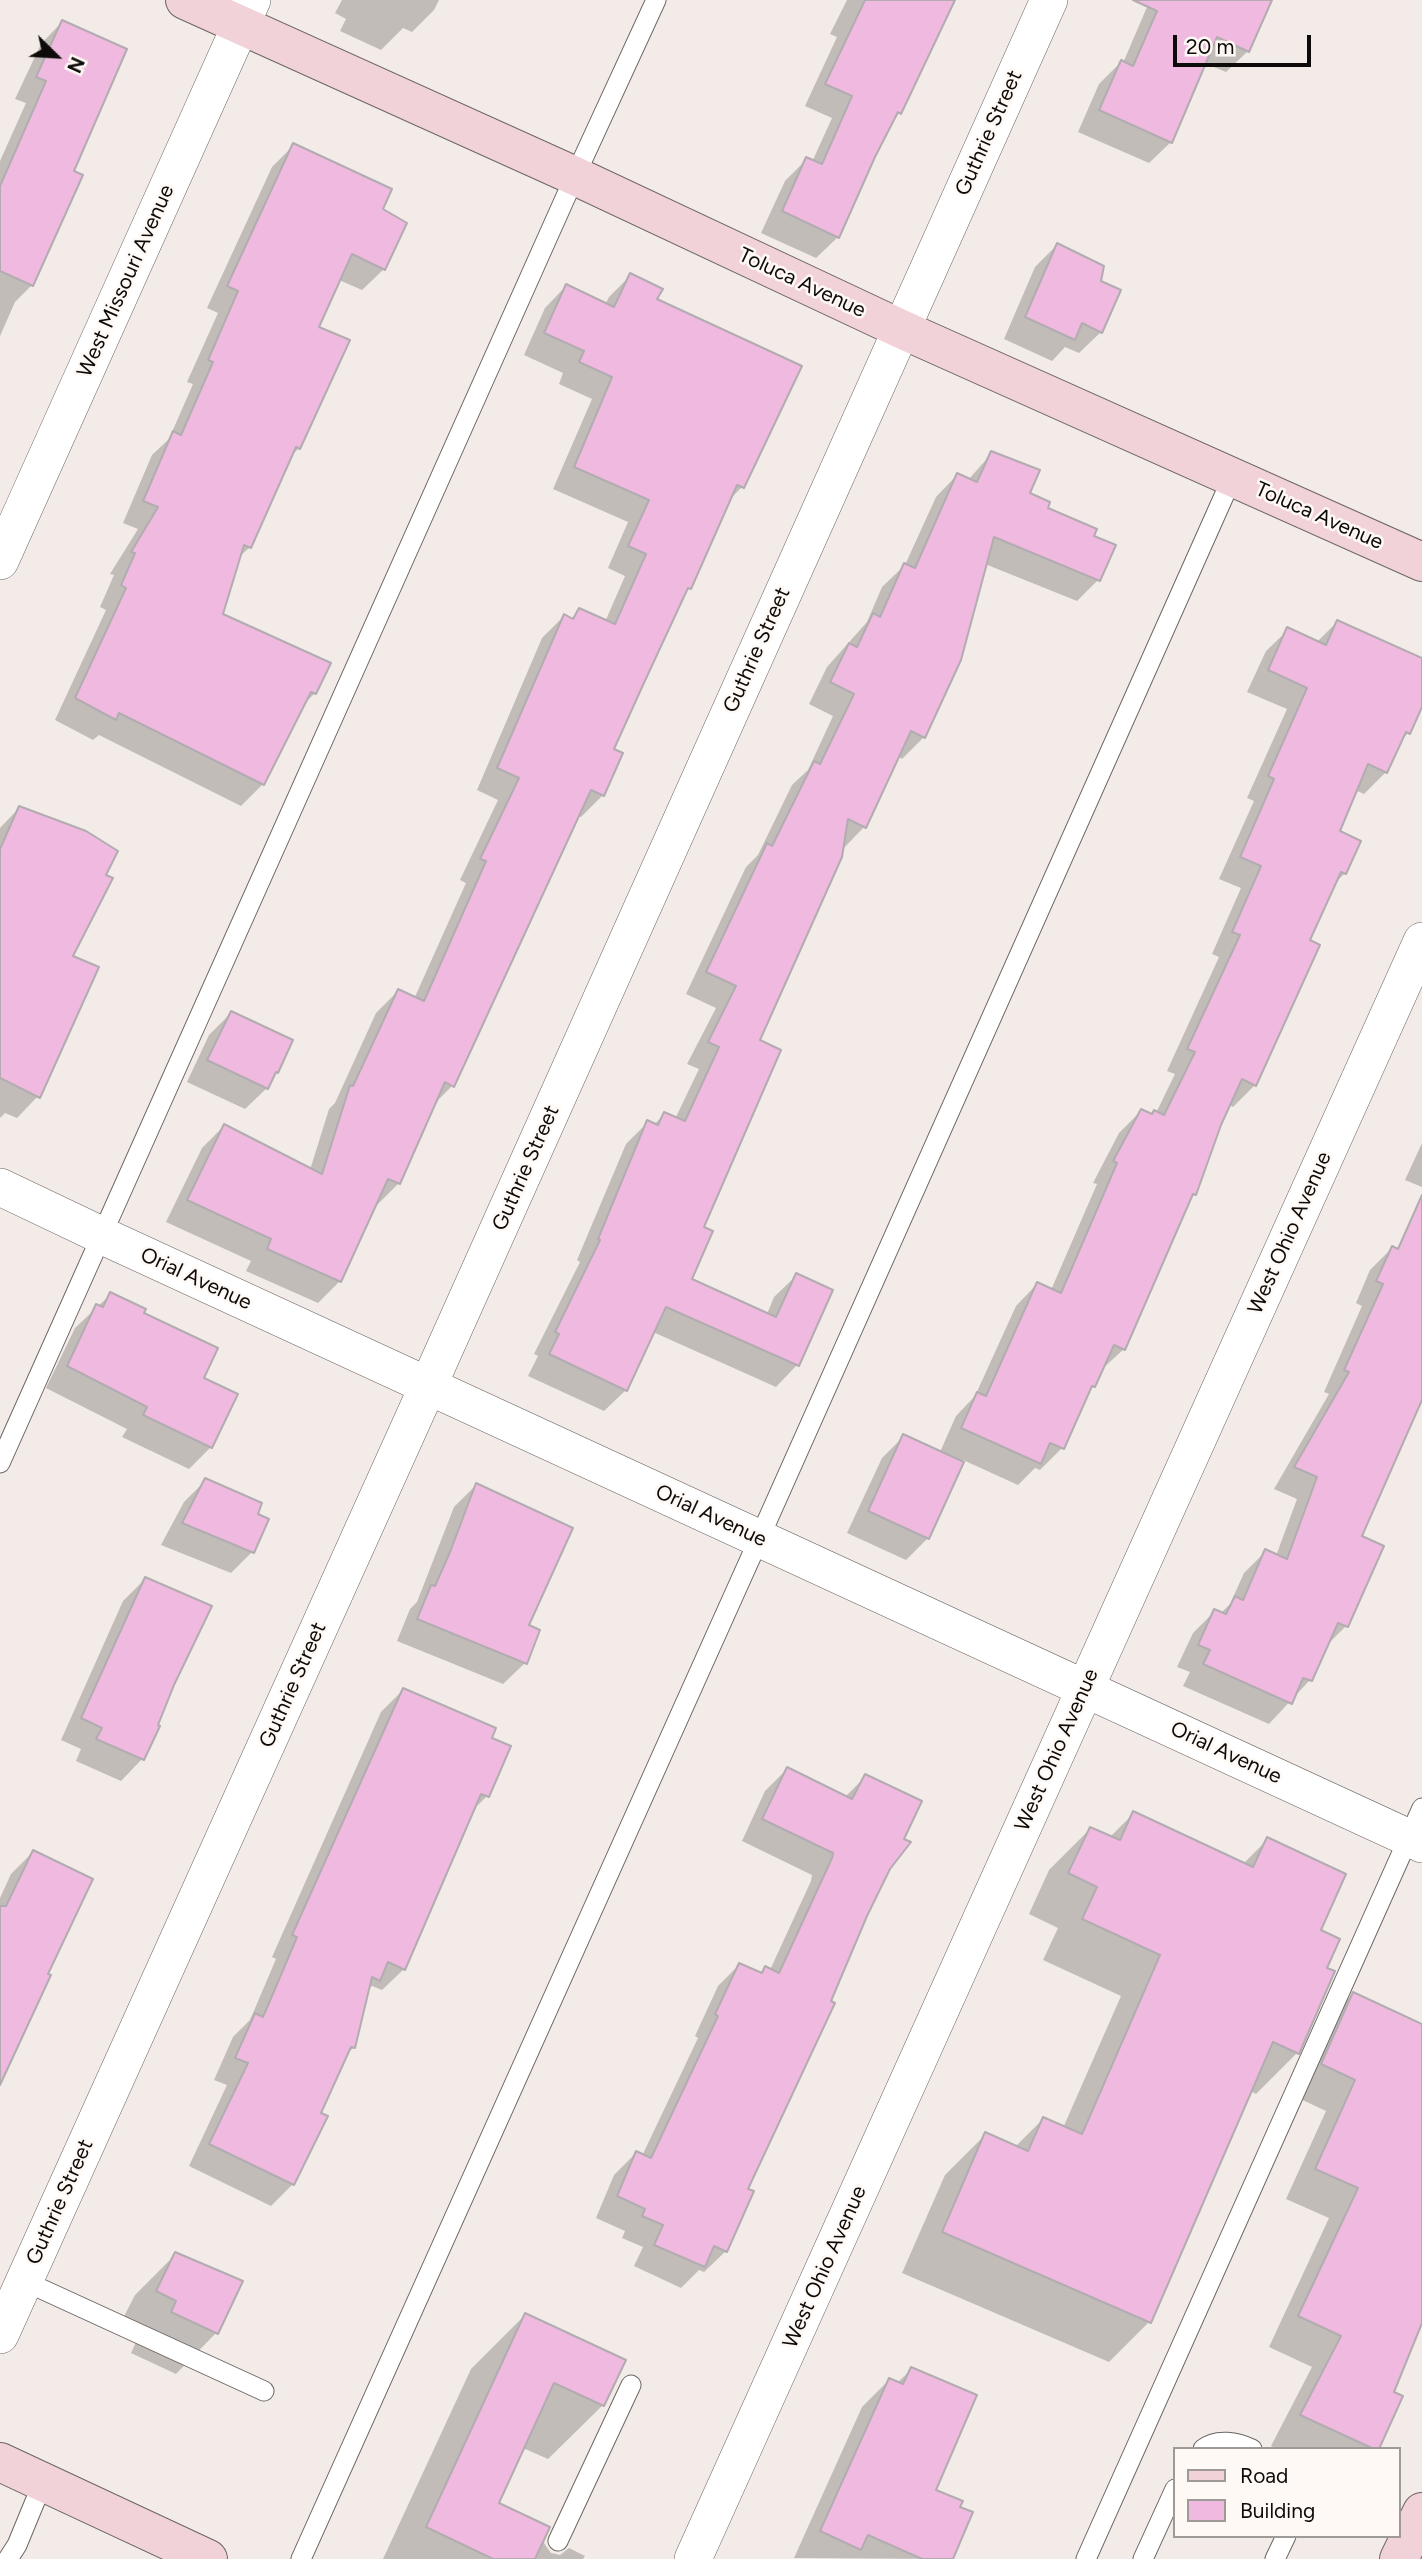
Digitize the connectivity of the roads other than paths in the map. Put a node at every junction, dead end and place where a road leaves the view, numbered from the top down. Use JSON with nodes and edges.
{"nodes":[{"id":1,"x":185,"y":0,"type":"edge"},
{"id":2,"x":656,"y":0,"type":"edge"},
{"id":3,"x":1049,"y":0,"type":"edge"},
{"id":4,"x":246,"y":13,"type":"edge"},
{"id":5,"x":575,"y":176,"type":"junction"},
{"id":6,"x":901,"y":329,"type":"junction"},
{"id":7,"x":1232,"y":478,"type":"junction"},
{"id":8,"x":0,"y":561,"type":"edge"},
{"id":9,"x":1422,"y":562,"type":"edge"},
{"id":10,"x":1422,"y":941,"type":"edge"},
{"id":11,"x":0,"y":1187,"type":"edge"},
{"id":12,"x":103,"y":1237,"type":"junction"},
{"id":13,"x":428,"y":1386,"type":"junction"},
{"id":14,"x":0,"y":1463,"type":"edge"},
{"id":15,"x":760,"y":1539,"type":"junction"},
{"id":16,"x":1084,"y":1688,"type":"junction"},
{"id":17,"x":1418,"y":1830,"type":"edge"},
{"id":18,"x":24,"y":2281,"type":"junction"},
{"id":19,"x":0,"y":2334,"type":"edge"},
{"id":20,"x":631,"y":2385,"type":"dead end"},
{"id":21,"x":264,"y":2391,"type":"dead end"},
{"id":22,"x":1206,"y":2447,"type":"edge"},
{"id":23,"x":1248,"y":2447,"type":"edge"},
{"id":24,"x":0,"y":2462,"type":"edge"},
{"id":25,"x":43,"y":2482,"type":"junction"},
{"id":26,"x":1174,"y":2491,"type":"edge"},
{"id":27,"x":1285,"y":2538,"type":"edge"},
{"id":28,"x":558,"y":2541,"type":"dead end"},
{"id":29,"x":8,"y":2559,"type":"edge"},
{"id":30,"x":208,"y":2559,"type":"edge"},
{"id":31,"x":301,"y":2559,"type":"edge"},
{"id":32,"x":694,"y":2559,"type":"edge"},
{"id":33,"x":1086,"y":2559,"type":"edge"},
{"id":34,"x":1143,"y":2559,"type":"edge"},
{"id":35,"x":1275,"y":2559,"type":"edge"}],
"edges":[{"from":1,"to":4,"type":"street","name":"Toluca Avenue"},
{"from":2,"to":5,"type":"lane"},
{"from":3,"to":6,"type":"street","name":"Guthrie Street"},
{"from":4,"to":5,"type":"street","name":"Toluca Avenue"},
{"from":4,"to":8,"type":"street","name":"West Missouri Avenue"},
{"from":5,"to":6,"type":"street","name":"Toluca Avenue"},
{"from":5,"to":12,"type":"lane"},
{"from":6,"to":7,"type":"street","name":"Toluca Avenue"},
{"from":6,"to":13,"type":"street","name":"Guthrie Street"},
{"from":7,"to":9,"type":"street","name":"Toluca Avenue"},
{"from":7,"to":15,"type":"lane"},
{"from":10,"to":16,"type":"street","name":"West Ohio Avenue"},
{"from":11,"to":12,"type":"street","name":"Orial Avenue"},
{"from":12,"to":13,"type":"street","name":"Orial Avenue"},
{"from":12,"to":14,"type":"lane"},
{"from":13,"to":15,"type":"street","name":"Orial Avenue"},
{"from":13,"to":18,"type":"street","name":"Guthrie Street"},
{"from":15,"to":16,"type":"street","name":"Orial Avenue"},
{"from":15,"to":31,"type":"lane"},
{"from":16,"to":17,"type":"street","name":"Orial Avenue"},
{"from":16,"to":32,"type":"street","name":"West Ohio Avenue"},
{"from":17,"to":33,"type":"lane"},
{"from":18,"to":19,"type":"street","name":"Guthrie Street"},
{"from":18,"to":21,"type":"lane"},
{"from":20,"to":28,"type":"lane"},
{"from":22,"to":23,"type":"lane"},
{"from":24,"to":25,"type":"street"},
{"from":25,"to":29,"type":"lane"},
{"from":25,"to":30,"type":"street"},
{"from":26,"to":34,"type":"lane"},
{"from":27,"to":35,"type":"lane"}]}
